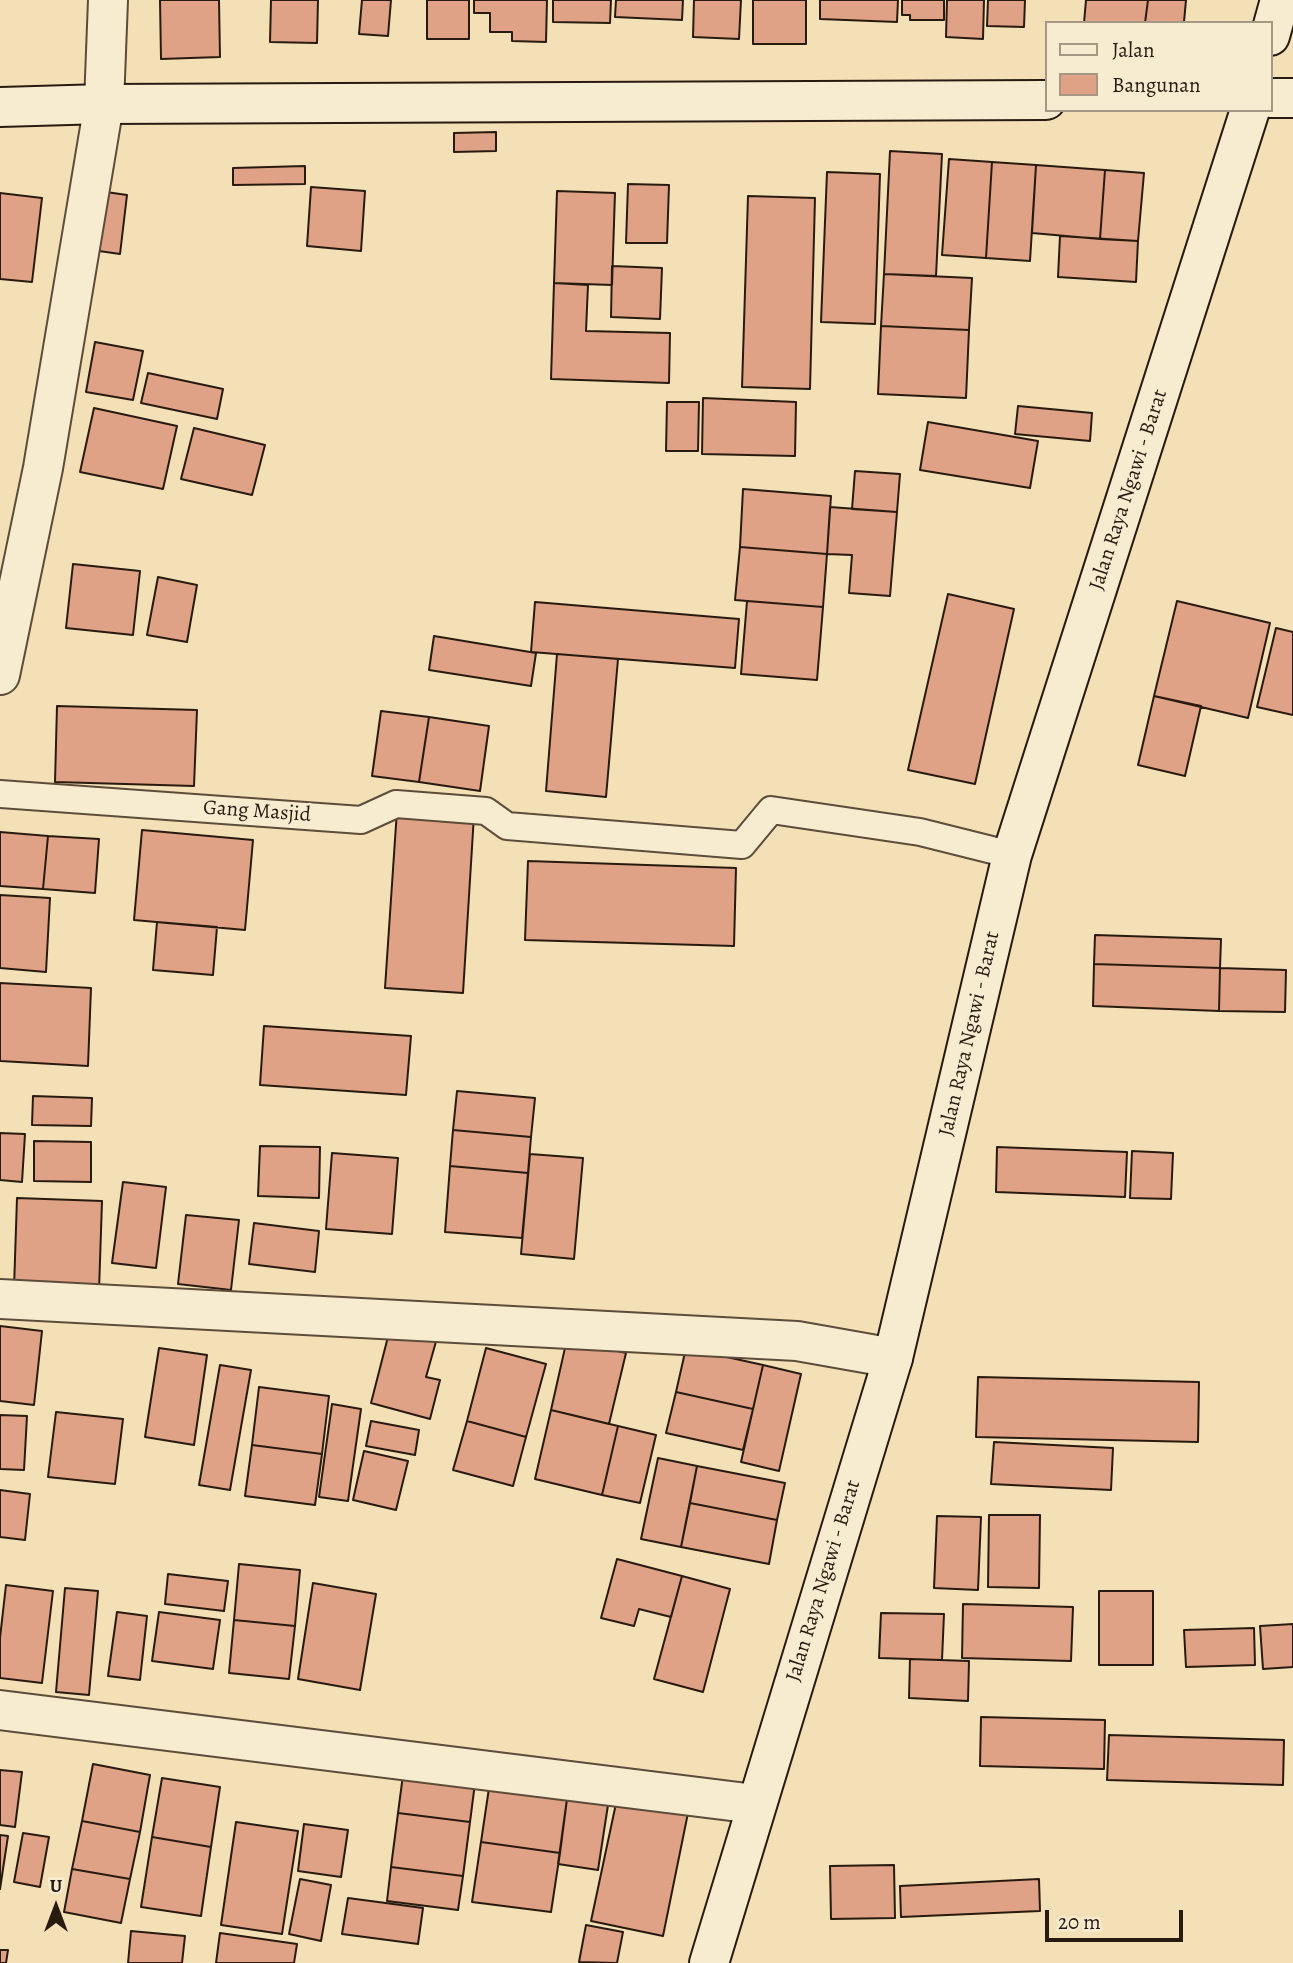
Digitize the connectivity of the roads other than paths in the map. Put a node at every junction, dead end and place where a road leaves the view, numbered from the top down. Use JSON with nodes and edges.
{"nodes":[{"id":1,"x":108,"y":0,"type":"edge"},
{"id":2,"x":1280,"y":0,"type":"edge"},
{"id":3,"x":1272,"y":29,"type":"edge"},
{"id":4,"x":1272,"y":98,"type":"edge"},
{"id":5,"x":1293,"y":98,"type":"edge"},
{"id":6,"x":1044,"y":100,"type":"edge"},
{"id":7,"x":104,"y":104,"type":"junction"},
{"id":8,"x":0,"y":107,"type":"edge"},
{"id":9,"x":1249,"y":112,"type":"edge"},
{"id":10,"x":0,"y":676,"type":"edge"},
{"id":11,"x":0,"y":794,"type":"edge"},
{"id":12,"x":995,"y":851,"type":"junction"},
{"id":13,"x":0,"y":1299,"type":"edge"},
{"id":14,"x":893,"y":1358,"type":"junction"},
{"id":15,"x":0,"y":1710,"type":"edge"},
{"id":16,"x":755,"y":1804,"type":"junction"},
{"id":17,"x":709,"y":1963,"type":"edge"}],
"edges":[{"from":1,"to":7,"type":"street"},
{"from":2,"to":3,"type":"street"},
{"from":4,"to":5,"type":"street"},
{"from":6,"to":7,"type":"street"},
{"from":7,"to":8,"type":"street"},
{"from":7,"to":10,"type":"street"},
{"from":9,"to":12,"type":"street","name":"Jalan Raya Ngawi - Barat"},
{"from":11,"to":12,"type":"lane","name":"Gang Masjid"},
{"from":12,"to":14,"type":"street","name":"Jalan Raya Ngawi - Barat"},
{"from":13,"to":14,"type":"street"},
{"from":14,"to":16,"type":"street","name":"Jalan Raya Ngawi - Barat"},
{"from":15,"to":16,"type":"street"},
{"from":16,"to":17,"type":"street","name":"Jalan Raya Ngawi - Barat"}]}
